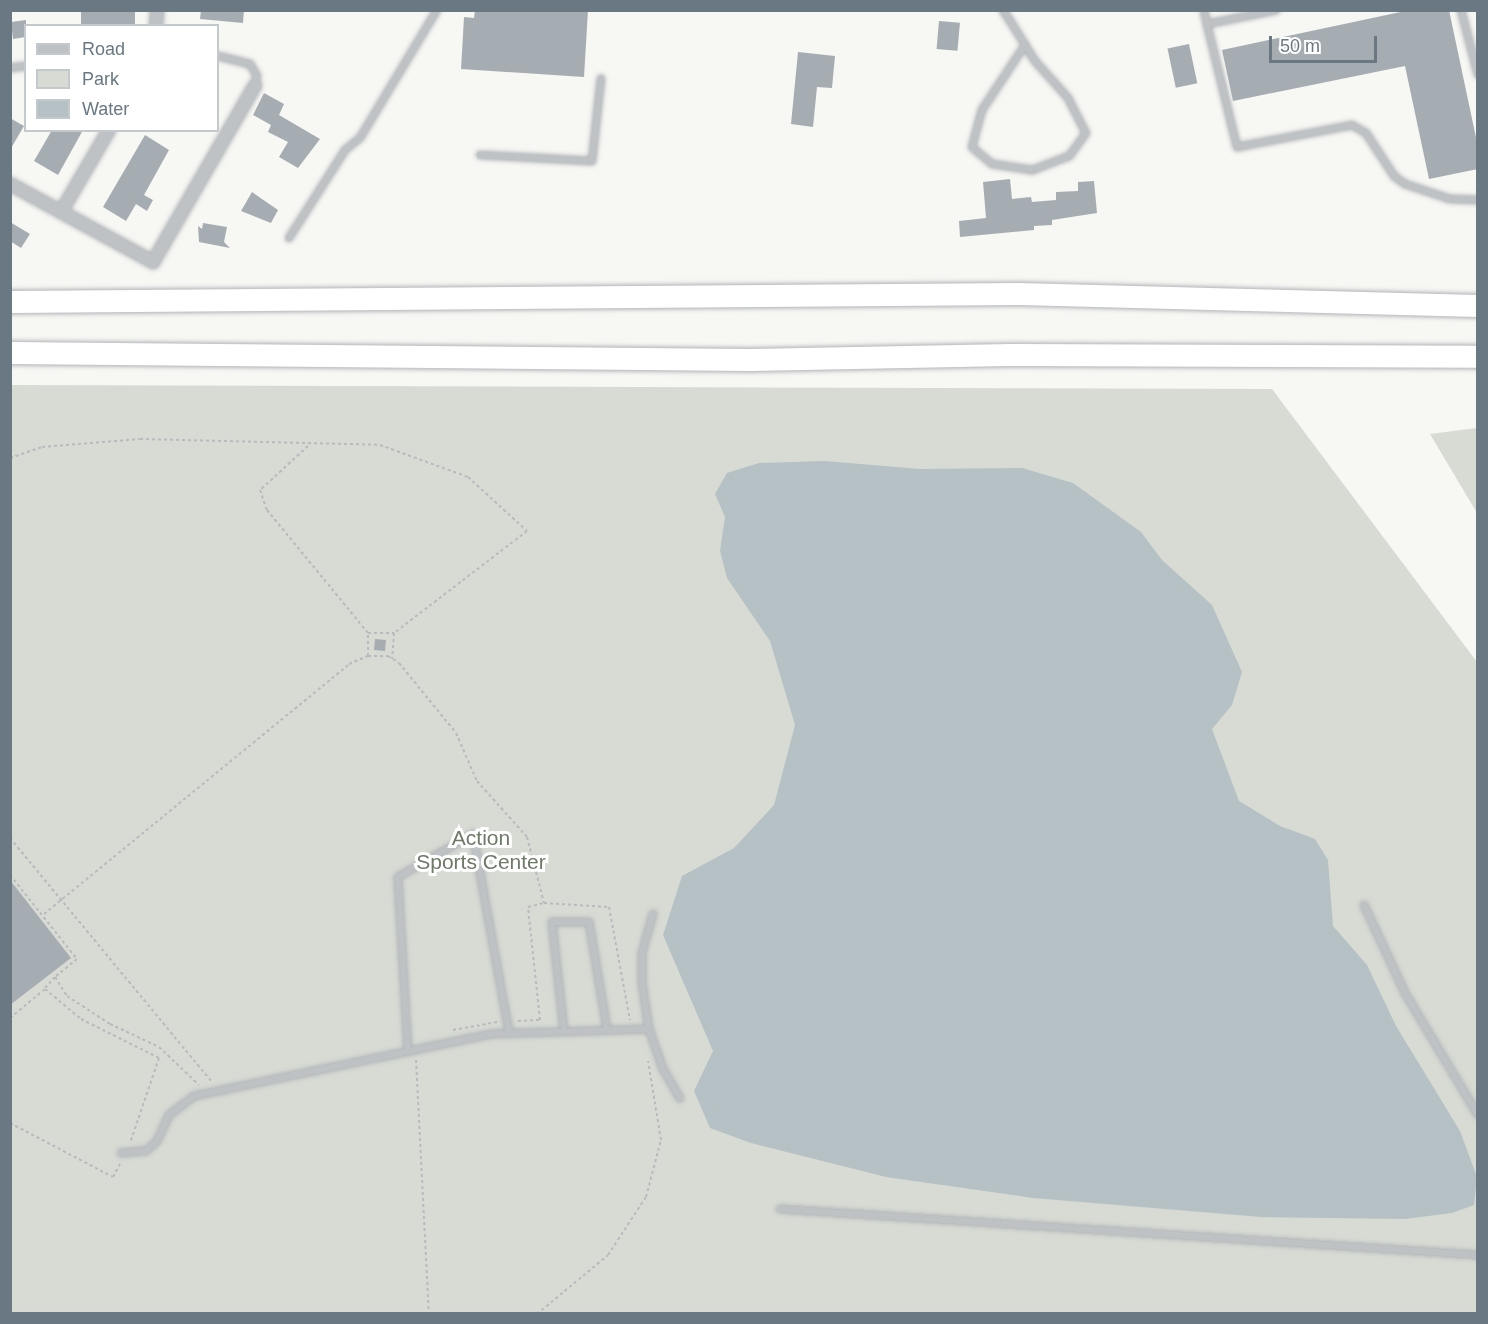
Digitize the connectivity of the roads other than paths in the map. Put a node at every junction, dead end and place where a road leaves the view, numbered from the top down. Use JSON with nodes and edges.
{"nodes":[{"id":1,"x":437,"y":10,"type":"edge"},
{"id":2,"x":1003,"y":10,"type":"edge"},
{"id":3,"x":1204,"y":10,"type":"edge"},
{"id":4,"x":1277,"y":10,"type":"edge"},
{"id":5,"x":1461,"y":10,"type":"edge"},
{"id":6,"x":1207,"y":24,"type":"junction"},
{"id":7,"x":1025,"y":45,"type":"junction"},
{"id":8,"x":219,"y":56,"type":"edge"},
{"id":9,"x":1478,"y":75,"type":"edge"},
{"id":10,"x":601,"y":78,"type":"dead end"},
{"id":11,"x":255,"y":85,"type":"joint"},
{"id":12,"x":108,"y":132,"type":"edge"},
{"id":13,"x":480,"y":155,"type":"dead end"},
{"id":14,"x":10,"y":184,"type":"edge"},
{"id":15,"x":1478,"y":200,"type":"edge"},
{"id":16,"x":61,"y":212,"type":"junction"},
{"id":17,"x":288,"y":238,"type":"dead end"},
{"id":18,"x":10,"y":302,"type":"edge"},
{"id":19,"x":1478,"y":306,"type":"edge"},
{"id":20,"x":10,"y":353,"type":"edge"},
{"id":21,"x":199,"y":355,"type":"junction"},
{"id":22,"x":1478,"y":357,"type":"edge"},
{"id":23,"x":10,"y":367,"type":"edge"},
{"id":24,"x":1364,"y":905,"type":"dead end"},
{"id":25,"x":653,"y":914,"type":"dead end"},
{"id":26,"x":650,"y":1029,"type":"junction"},
{"id":27,"x":607,"y":1030,"type":"junction"},
{"id":28,"x":564,"y":1031,"type":"junction"},
{"id":29,"x":509,"y":1033,"type":"junction"},
{"id":30,"x":408,"y":1052,"type":"junction"},
{"id":31,"x":680,"y":1099,"type":"dead end"},
{"id":32,"x":1478,"y":1115,"type":"edge"},
{"id":33,"x":122,"y":1156,"type":"road end"},
{"id":34,"x":780,"y":1209,"type":"dead end"},
{"id":35,"x":1478,"y":1256,"type":"edge"}],
"edges":[{"from":1,"to":17,"type":"lane"},
{"from":2,"to":7,"type":"lane"},
{"from":3,"to":6,"type":"lane"},
{"from":4,"to":6,"type":"lane"},
{"from":5,"to":9,"type":"lane"},
{"from":6,"to":15,"type":"lane"},
{"from":7,"to":7,"type":"lane"},
{"from":8,"to":11,"type":"lane"},
{"from":10,"to":13,"type":"lane"},
{"from":11,"to":16,"type":"street"},
{"from":12,"to":16,"type":"street"},
{"from":14,"to":16,"type":"street"},
{"from":18,"to":19,"type":"highway"},
{"from":20,"to":21,"type":"highway"},
{"from":21,"to":22,"type":"highway"},
{"from":21,"to":23,"type":"highway"},
{"from":24,"to":32,"type":"lane"},
{"from":25,"to":26,"type":"lane"},
{"from":26,"to":27,"type":"lane"},
{"from":26,"to":31,"type":"lane"},
{"from":27,"to":28,"type":"lane"},
{"from":27,"to":28,"type":"lane"},
{"from":28,"to":29,"type":"lane"},
{"from":29,"to":30,"type":"lane"},
{"from":29,"to":30,"type":"lane"},
{"from":30,"to":33,"type":"lane"},
{"from":34,"to":35,"type":"lane"}]}
